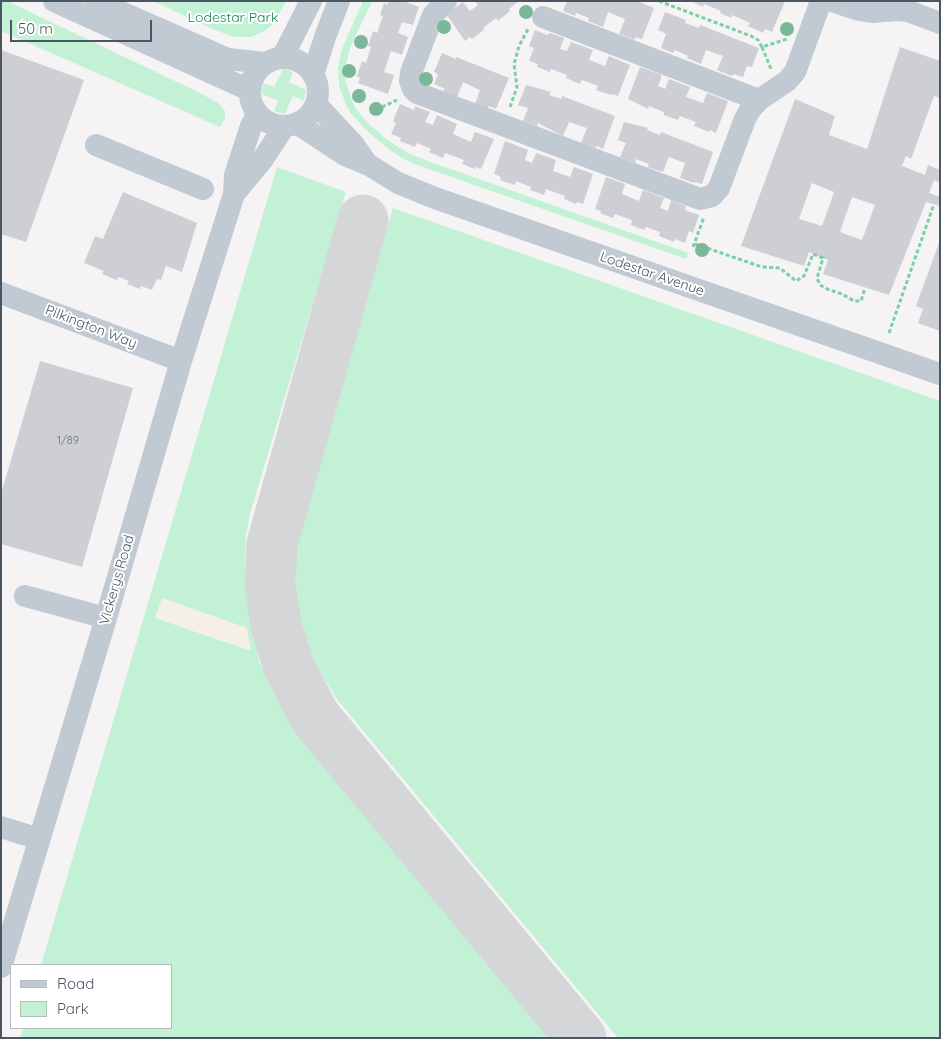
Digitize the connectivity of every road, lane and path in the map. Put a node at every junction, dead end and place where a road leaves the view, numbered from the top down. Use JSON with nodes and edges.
{"nodes":[{"id":1,"x":54,"y":1,"type":"edge"},
{"id":2,"x":96,"y":1,"type":"edge"},
{"id":3,"x":311,"y":1,"type":"edge"},
{"id":4,"x":339,"y":1,"type":"edge"},
{"id":5,"x":446,"y":1,"type":"edge"},
{"id":6,"x":660,"y":1,"type":"edge"},
{"id":7,"x":821,"y":1,"type":"edge"},
{"id":8,"x":832,"y":1,"type":"edge"},
{"id":9,"x":536,"y":21,"type":"joint"},
{"id":10,"x":940,"y":23,"type":"edge"},
{"id":11,"x":806,"y":44,"type":"junction"},
{"id":12,"x":274,"y":60,"type":"junction"},
{"id":13,"x":314,"y":75,"type":"junction"},
{"id":14,"x":249,"y":90,"type":"junction"},
{"id":15,"x":416,"y":91,"type":"junction"},
{"id":16,"x":759,"y":100,"type":"junction"},
{"id":17,"x":316,"y":104,"type":"junction"},
{"id":18,"x":382,"y":107,"type":"dead end"},
{"id":19,"x":257,"y":114,"type":"junction"},
{"id":20,"x":292,"y":125,"type":"junction"},
{"id":21,"x":503,"y":126,"type":"junction"},
{"id":22,"x":96,"y":145,"type":"dead end"},
{"id":23,"x":368,"y":165,"type":"junction"},
{"id":24,"x":203,"y":189,"type":"dead end"},
{"id":25,"x":234,"y":194,"type":"junction"},
{"id":26,"x":712,"y":196,"type":"junction"},
{"id":27,"x":934,"y":204,"type":"dead end"},
{"id":28,"x":865,"y":288,"type":"dead end"},
{"id":29,"x":1,"y":293,"type":"edge"},
{"id":30,"x":889,"y":333,"type":"dead end"},
{"id":31,"x":181,"y":361,"type":"junction"},
{"id":32,"x":940,"y":374,"type":"edge"},
{"id":33,"x":25,"y":596,"type":"dead end"},
{"id":34,"x":106,"y":618,"type":"junction"},
{"id":35,"x":1,"y":827,"type":"edge"},
{"id":36,"x":39,"y":839,"type":"junction"},
{"id":37,"x":6,"y":937,"type":"edge"},
{"id":38,"x":1,"y":966,"type":"edge"}],
"edges":[{"from":1,"to":14,"type":"street"},
{"from":2,"to":12,"type":"street"},
{"from":3,"to":12,"type":"street"},
{"from":4,"to":13,"type":"street"},
{"from":5,"to":15,"type":"street"},
{"from":6,"to":11,"type":"path"},
{"from":7,"to":11,"type":"street"},
{"from":8,"to":10,"type":"street"},
{"from":9,"to":16,"type":"street"},
{"from":9,"to":21,"type":"path"},
{"from":11,"to":16,"type":"street"},
{"from":12,"to":13,"type":"street"},
{"from":12,"to":14,"type":"street"},
{"from":13,"to":17,"type":"street"},
{"from":14,"to":19,"type":"street"},
{"from":15,"to":18,"type":"path"},
{"from":15,"to":21,"type":"street"},
{"from":16,"to":26,"type":"street"},
{"from":17,"to":20,"type":"street"},
{"from":17,"to":23,"type":"street","name":"Lodestar Avenue"},
{"from":19,"to":20,"type":"street"},
{"from":19,"to":25,"type":"street","name":"Vickerys Road"},
{"from":20,"to":23,"type":"street","name":"Lodestar Avenue"},
{"from":20,"to":25,"type":"street","name":"Vickerys Road"},
{"from":21,"to":26,"type":"street"},
{"from":22,"to":24,"type":"street"},
{"from":23,"to":32,"type":"street","name":"Lodestar Avenue"},
{"from":25,"to":31,"type":"street","name":"Vickerys Road"},
{"from":26,"to":28,"type":"path"},
{"from":27,"to":30,"type":"path"},
{"from":29,"to":31,"type":"street","name":"Pilkington Way"},
{"from":31,"to":34,"type":"street","name":"Vickerys Road"},
{"from":33,"to":34,"type":"street"},
{"from":34,"to":36,"type":"street","name":"Vickerys Road"},
{"from":35,"to":36,"type":"street"},
{"from":36,"to":37,"type":"street","name":"Vickerys Road"},
{"from":37,"to":38,"type":"street","name":"Vickerys Road"}]}
